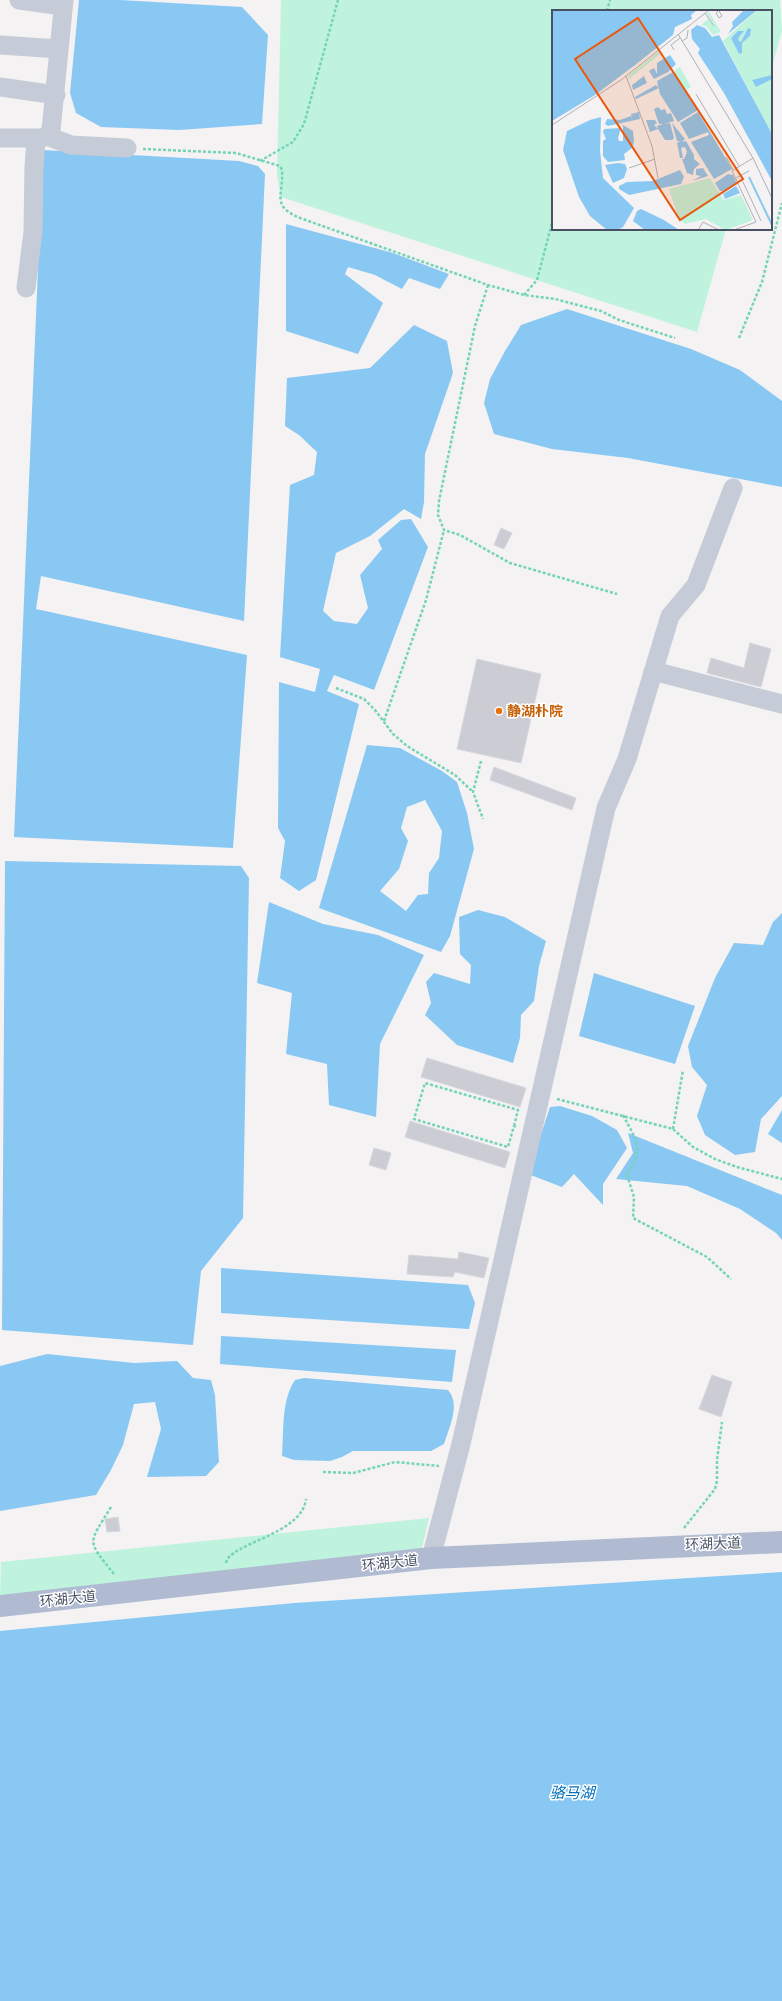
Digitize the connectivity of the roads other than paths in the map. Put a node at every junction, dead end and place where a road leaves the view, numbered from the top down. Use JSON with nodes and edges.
{"nodes":[{"id":1,"x":19,"y":0,"type":"edge"},
{"id":2,"x":63,"y":3,"type":"edge"},
{"id":3,"x":0,"y":45,"type":"edge"},
{"id":4,"x":59,"y":49,"type":"junction"},
{"id":5,"x":0,"y":87,"type":"edge"},
{"id":6,"x":56,"y":95,"type":"junction"},
{"id":7,"x":41,"y":137,"type":"junction"},
{"id":8,"x":0,"y":138,"type":"edge"},
{"id":9,"x":127,"y":148,"type":"road end"},
{"id":10,"x":26,"y":288,"type":"dead end"},
{"id":11,"x":733,"y":488,"type":"dead end"},
{"id":12,"x":653,"y":671,"type":"junction"},
{"id":13,"x":782,"y":704,"type":"edge"},
{"id":14,"x":782,"y":1542,"type":"edge"},
{"id":15,"x":431,"y":1558,"type":"junction"},
{"id":16,"x":0,"y":1606,"type":"edge"}],
"edges":[{"from":1,"to":2,"type":"lane"},
{"from":2,"to":4,"type":"lane"},
{"from":3,"to":4,"type":"lane"},
{"from":4,"to":6,"type":"lane"},
{"from":5,"to":6,"type":"lane"},
{"from":6,"to":7,"type":"lane"},
{"from":7,"to":8,"type":"lane"},
{"from":7,"to":9,"type":"lane"},
{"from":7,"to":10,"type":"lane"},
{"from":11,"to":12,"type":"lane"},
{"from":12,"to":13,"type":"lane"},
{"from":12,"to":15,"type":"lane"},
{"from":14,"to":15,"type":"main road","name":"环湖大道"},
{"from":15,"to":16,"type":"main road","name":"环湖大道"}]}
